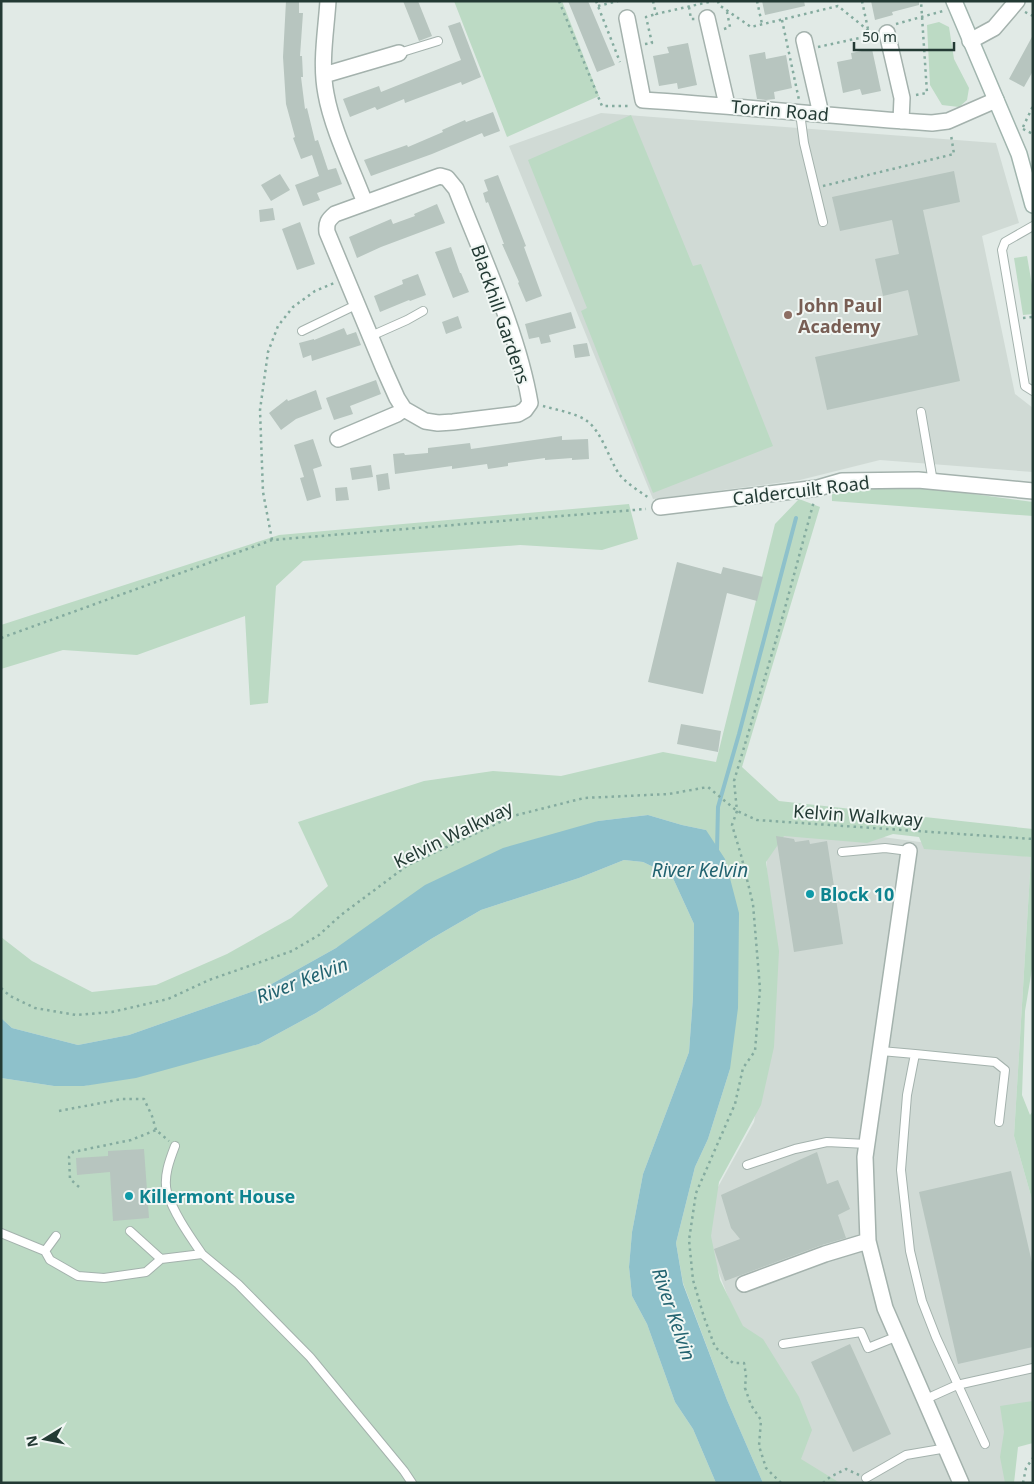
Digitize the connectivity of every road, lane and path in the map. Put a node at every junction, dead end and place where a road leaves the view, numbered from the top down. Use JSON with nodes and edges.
{"nodes":[{"id":1,"x":328,"y":1,"type":"edge"},
{"id":2,"x":559,"y":1,"type":"edge"},
{"id":3,"x":596,"y":1,"type":"edge"},
{"id":4,"x":618,"y":1,"type":"edge"},
{"id":5,"x":653,"y":1,"type":"edge"},
{"id":6,"x":713,"y":1,"type":"edge"},
{"id":7,"x":718,"y":1,"type":"edge"},
{"id":8,"x":757,"y":1,"type":"edge"},
{"id":9,"x":862,"y":1,"type":"edge"},
{"id":10,"x":921,"y":1,"type":"edge"},
{"id":11,"x":954,"y":1,"type":"edge"},
{"id":12,"x":1017,"y":1,"type":"edge"},
{"id":13,"x":598,"y":6,"type":"junction"},
{"id":14,"x":656,"y":14,"type":"junction"},
{"id":15,"x":627,"y":18,"type":"dead end"},
{"id":16,"x":707,"y":18,"type":"dead end"},
{"id":17,"x":782,"y":20,"type":"junction"},
{"id":18,"x":762,"y":24,"type":"junction"},
{"id":19,"x":886,"y":33,"type":"dead end"},
{"id":20,"x":804,"y":40,"type":"dead end"},
{"id":21,"x":438,"y":41,"type":"dead end"},
{"id":22,"x":970,"y":41,"type":"junction"},
{"id":23,"x":634,"y":52,"type":"junction"},
{"id":24,"x":399,"y":53,"type":"joint"},
{"id":25,"x":324,"y":75,"type":"junction"},
{"id":26,"x":902,"y":98,"type":"junction"},
{"id":27,"x":644,"y":100,"type":"junction"},
{"id":28,"x":996,"y":100,"type":"junction"},
{"id":29,"x":727,"y":105,"type":"junction"},
{"id":30,"x":1033,"y":106,"type":"edge"},
{"id":31,"x":801,"y":113,"type":"junction"},
{"id":32,"x":821,"y":114,"type":"junction"},
{"id":33,"x":902,"y":121,"type":"junction"},
{"id":34,"x":948,"y":121,"type":"junction"},
{"id":35,"x":1018,"y":134,"type":"junction"},
{"id":36,"x":1033,"y":134,"type":"edge"},
{"id":37,"x":814,"y":188,"type":"junction"},
{"id":38,"x":1032,"y":202,"type":"edge"},
{"id":39,"x":365,"y":203,"type":"junction"},
{"id":40,"x":823,"y":222,"type":"dead end"},
{"id":41,"x":1033,"y":226,"type":"edge"},
{"id":42,"x":347,"y":278,"type":"junction"},
{"id":43,"x":358,"y":304,"type":"junction"},
{"id":44,"x":423,"y":311,"type":"dead end"},
{"id":45,"x":302,"y":331,"type":"dead end"},
{"id":46,"x":371,"y":336,"type":"junction"},
{"id":47,"x":1033,"y":391,"type":"edge"},
{"id":48,"x":530,"y":403,"type":"junction"},
{"id":49,"x":404,"y":409,"type":"junction"},
{"id":50,"x":922,"y":412,"type":"dead end"},
{"id":51,"x":338,"y":439,"type":"dead end"},
{"id":52,"x":933,"y":482,"type":"junction"},
{"id":53,"x":818,"y":488,"type":"junction"},
{"id":54,"x":1033,"y":491,"type":"edge"},
{"id":55,"x":660,"y":507,"type":"junction"},
{"id":56,"x":272,"y":540,"type":"junction"},
{"id":57,"x":1,"y":638,"type":"edge"},
{"id":58,"x":738,"y":810,"type":"junction"},
{"id":59,"x":1033,"y":839,"type":"edge"},
{"id":60,"x":909,"y":851,"type":"joint"},
{"id":61,"x":842,"y":852,"type":"dead end"},
{"id":62,"x":1,"y":988,"type":"edge"},
{"id":63,"x":881,"y":1051,"type":"junction"},
{"id":64,"x":915,"y":1054,"type":"junction"},
{"id":65,"x":59,"y":1111,"type":"dead end"},
{"id":66,"x":999,"y":1122,"type":"dead end"},
{"id":67,"x":156,"y":1130,"type":"junction"},
{"id":68,"x":867,"y":1144,"type":"junction"},
{"id":69,"x":175,"y":1146,"type":"joint"},
{"id":70,"x":747,"y":1165,"type":"dead end"},
{"id":71,"x":80,"y":1187,"type":"dead end"},
{"id":72,"x":130,"y":1231,"type":"dead end"},
{"id":73,"x":1,"y":1233,"type":"edge"},
{"id":74,"x":56,"y":1236,"type":"dead end"},
{"id":75,"x":868,"y":1241,"type":"junction"},
{"id":76,"x":45,"y":1251,"type":"junction"},
{"id":77,"x":202,"y":1254,"type":"junction"},
{"id":78,"x":162,"y":1259,"type":"junction"},
{"id":79,"x":744,"y":1284,"type":"dead end"},
{"id":80,"x":898,"y":1336,"type":"junction"},
{"id":81,"x":783,"y":1344,"type":"dead end"},
{"id":82,"x":1033,"y":1368,"type":"edge"},
{"id":83,"x":957,"y":1385,"type":"junction"},
{"id":84,"x":926,"y":1399,"type":"junction"},
{"id":85,"x":985,"y":1444,"type":"dead end"},
{"id":86,"x":947,"y":1448,"type":"junction"},
{"id":87,"x":1033,"y":1458,"type":"edge"},
{"id":88,"x":866,"y":1478,"type":"joint"},
{"id":89,"x":412,"y":1483,"type":"edge"},
{"id":90,"x":781,"y":1483,"type":"edge"},
{"id":91,"x":823,"y":1483,"type":"edge"},
{"id":92,"x":961,"y":1483,"type":"edge"},
{"id":93,"x":1023,"y":1483,"type":"edge"}],
"edges":[{"from":1,"to":25,"type":"street"},
{"from":2,"to":27,"type":"path"},
{"from":3,"to":13,"type":"path"},
{"from":4,"to":13,"type":"path"},
{"from":5,"to":14,"type":"path"},
{"from":6,"to":14,"type":"path"},
{"from":7,"to":18,"type":"path"},
{"from":8,"to":18,"type":"path"},
{"from":9,"to":17,"type":"path"},
{"from":10,"to":26,"type":"path"},
{"from":11,"to":22,"type":"street"},
{"from":12,"to":22,"type":"street"},
{"from":13,"to":23,"type":"path"},
{"from":14,"to":23,"type":"path"},
{"from":15,"to":23,"type":"street"},
{"from":16,"to":29,"type":"street"},
{"from":17,"to":18,"type":"path"},
{"from":17,"to":31,"type":"path"},
{"from":19,"to":26,"type":"street"},
{"from":20,"to":32,"type":"street"},
{"from":21,"to":24,"type":"lane"},
{"from":22,"to":28,"type":"street"},
{"from":23,"to":27,"type":"street"},
{"from":24,"to":25,"type":"street"},
{"from":25,"to":39,"type":"street"},
{"from":26,"to":33,"type":"street"},
{"from":27,"to":29,"type":"street","name":"Torrin Road"},
{"from":28,"to":34,"type":"street","name":"Torrin Road"},
{"from":28,"to":35,"type":"street"},
{"from":29,"to":31,"type":"street","name":"Torrin Road"},
{"from":30,"to":35,"type":"path"},
{"from":31,"to":32,"type":"street","name":"Torrin Road"},
{"from":31,"to":37,"type":"lane"},
{"from":32,"to":33,"type":"street","name":"Torrin Road"},
{"from":33,"to":34,"type":"street","name":"Torrin Road"},
{"from":34,"to":37,"type":"path"},
{"from":35,"to":36,"type":"path"},
{"from":35,"to":38,"type":"street"},
{"from":37,"to":40,"type":"lane"},
{"from":39,"to":42,"type":"street","name":"Blackhill Gardens"},
{"from":39,"to":48,"type":"street","name":"Blackhill Gardens"},
{"from":41,"to":47,"type":"lane"},
{"from":42,"to":43,"type":"street","name":"Blackhill Gardens"},
{"from":42,"to":56,"type":"path"},
{"from":43,"to":45,"type":"lane"},
{"from":43,"to":46,"type":"street","name":"Blackhill Gardens"},
{"from":44,"to":46,"type":"lane"},
{"from":46,"to":49,"type":"street","name":"Blackhill Gardens"},
{"from":48,"to":49,"type":"street","name":"Blackhill Gardens"},
{"from":48,"to":55,"type":"path"},
{"from":49,"to":51,"type":"street"},
{"from":50,"to":52,"type":"lane"},
{"from":52,"to":53,"type":"street","name":"Caldercuilt Road"},
{"from":52,"to":54,"type":"street","name":"Caldercuilt Road"},
{"from":53,"to":55,"type":"street","name":"Caldercuilt Road"},
{"from":53,"to":58,"type":"path"},
{"from":55,"to":56,"type":"path"},
{"from":56,"to":57,"type":"path"},
{"from":58,"to":59,"type":"path","name":"Kelvin Walkway"},
{"from":58,"to":62,"type":"path","name":"Kelvin Walkway"},
{"from":58,"to":90,"type":"path"},
{"from":60,"to":61,"type":"lane"},
{"from":60,"to":63,"type":"street"},
{"from":63,"to":64,"type":"lane"},
{"from":63,"to":68,"type":"street"},
{"from":64,"to":66,"type":"lane"},
{"from":64,"to":83,"type":"lane"},
{"from":65,"to":67,"type":"path"},
{"from":67,"to":69,"type":"path"},
{"from":67,"to":71,"type":"path"},
{"from":68,"to":70,"type":"lane"},
{"from":68,"to":75,"type":"street"},
{"from":69,"to":77,"type":"lane"},
{"from":72,"to":78,"type":"lane"},
{"from":73,"to":76,"type":"lane"},
{"from":74,"to":76,"type":"lane"},
{"from":75,"to":79,"type":"street"},
{"from":75,"to":80,"type":"street"},
{"from":76,"to":78,"type":"lane"},
{"from":77,"to":78,"type":"lane"},
{"from":77,"to":89,"type":"lane"},
{"from":80,"to":81,"type":"lane"},
{"from":80,"to":84,"type":"street"},
{"from":82,"to":83,"type":"lane"},
{"from":83,"to":84,"type":"lane"},
{"from":83,"to":85,"type":"lane"},
{"from":84,"to":86,"type":"street"},
{"from":86,"to":88,"type":"lane"},
{"from":86,"to":92,"type":"street"},
{"from":87,"to":93,"type":"path"},
{"from":88,"to":91,"type":"path"}]}
